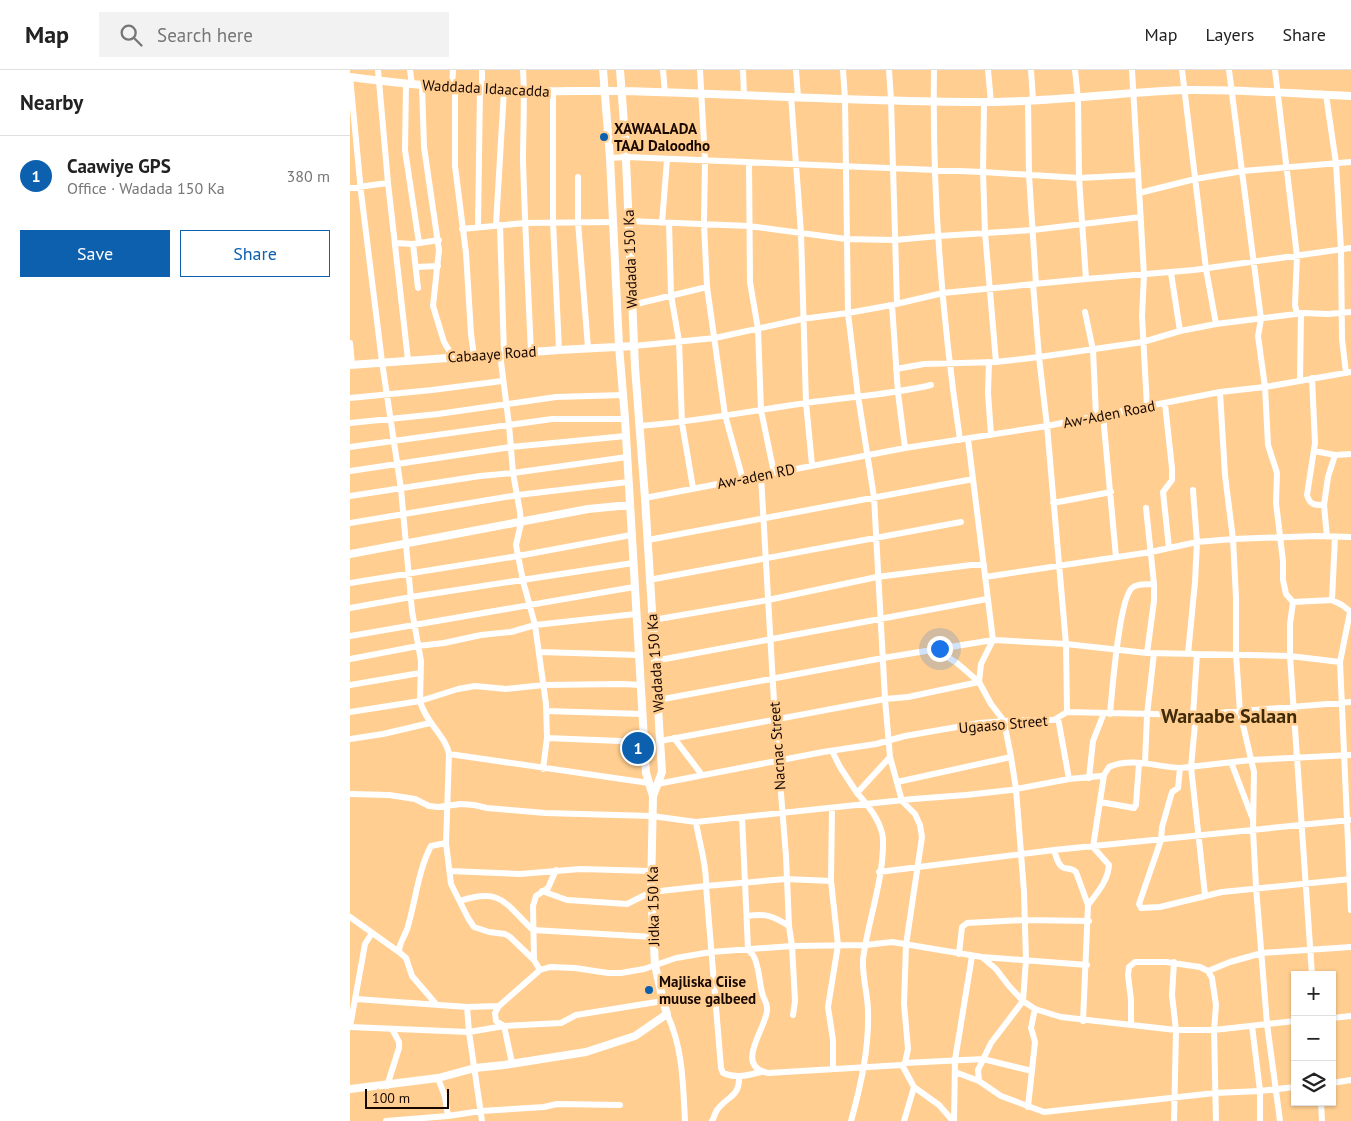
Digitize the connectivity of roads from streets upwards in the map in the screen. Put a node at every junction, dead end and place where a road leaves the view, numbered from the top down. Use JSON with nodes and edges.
{"nodes":[{"id":1,"x":378,"y":70,"type":"edge"},
{"id":2,"x":410,"y":70,"type":"edge"},
{"id":3,"x":453,"y":70,"type":"edge"},
{"id":4,"x":482,"y":70,"type":"edge"},
{"id":5,"x":523,"y":70,"type":"edge"},
{"id":6,"x":603,"y":70,"type":"edge"},
{"id":7,"x":620,"y":70,"type":"edge"},
{"id":8,"x":663,"y":70,"type":"edge"},
{"id":9,"x":700,"y":70,"type":"edge"},
{"id":10,"x":743,"y":70,"type":"edge"},
{"id":11,"x":796,"y":70,"type":"edge"},
{"id":12,"x":843,"y":70,"type":"edge"},
{"id":13,"x":889,"y":70,"type":"edge"},
{"id":14,"x":934,"y":70,"type":"edge"},
{"id":15,"x":988,"y":70,"type":"edge"},
{"id":16,"x":1031,"y":70,"type":"edge"},
{"id":17,"x":1075,"y":70,"type":"edge"},
{"id":18,"x":1132,"y":70,"type":"edge"},
{"id":19,"x":1182,"y":70,"type":"edge"},
{"id":20,"x":1229,"y":70,"type":"edge"},
{"id":21,"x":1275,"y":70,"type":"edge"},
{"id":22,"x":350,"y":77,"type":"edge"},
{"id":23,"x":380,"y":81,"type":"junction"},
{"id":24,"x":409,"y":84,"type":"junction"},
{"id":25,"x":422,"y":86,"type":"junction"},
{"id":26,"x":453,"y":87,"type":"junction"},
{"id":27,"x":481,"y":88,"type":"junction"},
{"id":28,"x":504,"y":90,"type":"junction"},
{"id":29,"x":1184,"y":90,"type":"junction"},
{"id":30,"x":1232,"y":90,"type":"junction"},
{"id":31,"x":525,"y":91,"type":"junction"},
{"id":32,"x":553,"y":91,"type":"junction"},
{"id":33,"x":604,"y":91,"type":"junction"},
{"id":34,"x":622,"y":91,"type":"junction"},
{"id":35,"x":1278,"y":92,"type":"junction"},
{"id":36,"x":665,"y":93,"type":"junction"},
{"id":37,"x":1134,"y":93,"type":"junction"},
{"id":38,"x":701,"y":94,"type":"junction"},
{"id":39,"x":744,"y":95,"type":"junction"},
{"id":40,"x":1326,"y":95,"type":"junction"},
{"id":41,"x":795,"y":96,"type":"junction"},
{"id":42,"x":1351,"y":96,"type":"edge"},
{"id":43,"x":1078,"y":98,"type":"junction"},
{"id":44,"x":845,"y":99,"type":"junction"},
{"id":45,"x":892,"y":100,"type":"junction"},
{"id":46,"x":1030,"y":100,"type":"junction"},
{"id":47,"x":934,"y":101,"type":"junction"},
{"id":48,"x":987,"y":102,"type":"junction"},
{"id":49,"x":626,"y":157,"type":"junction"},
{"id":50,"x":610,"y":158,"type":"junction"},
{"id":51,"x":667,"y":159,"type":"junction"},
{"id":52,"x":705,"y":160,"type":"junction"},
{"id":53,"x":1351,"y":162,"type":"edge"},
{"id":54,"x":750,"y":163,"type":"junction"},
{"id":55,"x":1336,"y":163,"type":"junction"},
{"id":56,"x":797,"y":164,"type":"junction"},
{"id":57,"x":846,"y":166,"type":"junction"},
{"id":58,"x":1288,"y":168,"type":"junction"},
{"id":59,"x":892,"y":169,"type":"junction"},
{"id":60,"x":936,"y":170,"type":"junction"},
{"id":61,"x":1242,"y":171,"type":"junction"},
{"id":62,"x":983,"y":172,"type":"junction"},
{"id":63,"x":1029,"y":175,"type":"junction"},
{"id":64,"x":1138,"y":175,"type":"junction"},
{"id":65,"x":578,"y":177,"type":"dead end"},
{"id":66,"x":1079,"y":178,"type":"junction"},
{"id":67,"x":1195,"y":179,"type":"junction"},
{"id":68,"x":388,"y":183,"type":"junction"},
{"id":69,"x":361,"y":187,"type":"junction"},
{"id":70,"x":350,"y":188,"type":"edge"},
{"id":71,"x":1139,"y":193,"type":"junction"},
{"id":72,"x":1141,"y":217,"type":"junction"},
{"id":73,"x":553,"y":222,"type":"junction"},
{"id":74,"x":578,"y":222,"type":"junction"},
{"id":75,"x":614,"y":222,"type":"junction"},
{"id":76,"x":629,"y":222,"type":"junction"},
{"id":77,"x":525,"y":223,"type":"junction"},
{"id":78,"x":662,"y":223,"type":"junction"},
{"id":79,"x":669,"y":223,"type":"junction"},
{"id":80,"x":704,"y":224,"type":"junction"},
{"id":81,"x":1082,"y":224,"type":"junction"},
{"id":82,"x":498,"y":225,"type":"junction"},
{"id":83,"x":478,"y":226,"type":"junction"},
{"id":84,"x":749,"y":226,"type":"junction"},
{"id":85,"x":462,"y":229,"type":"junction"},
{"id":86,"x":1033,"y":230,"type":"junction"},
{"id":87,"x":801,"y":233,"type":"junction"},
{"id":88,"x":985,"y":233,"type":"junction"},
{"id":89,"x":939,"y":236,"type":"junction"},
{"id":90,"x":846,"y":239,"type":"junction"},
{"id":91,"x":439,"y":240,"type":"junction"},
{"id":92,"x":895,"y":240,"type":"junction"},
{"id":93,"x":395,"y":243,"type":"junction"},
{"id":94,"x":416,"y":244,"type":"junction"},
{"id":95,"x":1351,"y":248,"type":"edge"},
{"id":96,"x":1341,"y":250,"type":"junction"},
{"id":97,"x":1297,"y":256,"type":"junction"},
{"id":98,"x":1253,"y":261,"type":"junction"},
{"id":99,"x":438,"y":266,"type":"junction"},
{"id":100,"x":416,"y":267,"type":"junction"},
{"id":101,"x":1206,"y":269,"type":"junction"},
{"id":102,"x":1171,"y":273,"type":"junction"},
{"id":103,"x":1144,"y":275,"type":"junction"},
{"id":104,"x":1086,"y":279,"type":"junction"},
{"id":105,"x":1035,"y":284,"type":"junction"},
{"id":106,"x":707,"y":287,"type":"junction"},
{"id":107,"x":418,"y":288,"type":"dead end"},
{"id":108,"x":991,"y":288,"type":"junction"},
{"id":109,"x":943,"y":293,"type":"junction"},
{"id":110,"x":671,"y":295,"type":"junction"},
{"id":111,"x":894,"y":304,"type":"junction"},
{"id":112,"x":632,"y":305,"type":"junction"},
{"id":113,"x":1084,"y":312,"type":"dead end"},
{"id":114,"x":1351,"y":312,"type":"edge"},
{"id":115,"x":848,"y":313,"type":"junction"},
{"id":116,"x":1340,"y":313,"type":"junction"},
{"id":117,"x":1299,"y":314,"type":"junction"},
{"id":118,"x":802,"y":319,"type":"junction"},
{"id":119,"x":1261,"y":319,"type":"junction"},
{"id":120,"x":1216,"y":324,"type":"junction"},
{"id":121,"x":758,"y":329,"type":"junction"},
{"id":122,"x":1180,"y":331,"type":"junction"},
{"id":123,"x":715,"y":338,"type":"junction"},
{"id":124,"x":680,"y":342,"type":"junction"},
{"id":125,"x":1143,"y":342,"type":"junction"},
{"id":126,"x":350,"y":343,"type":"edge"},
{"id":127,"x":619,"y":346,"type":"junction"},
{"id":128,"x":634,"y":346,"type":"junction"},
{"id":129,"x":588,"y":348,"type":"junction"},
{"id":130,"x":559,"y":350,"type":"junction"},
{"id":131,"x":1092,"y":350,"type":"junction"},
{"id":132,"x":531,"y":352,"type":"junction"},
{"id":133,"x":502,"y":354,"type":"junction"},
{"id":134,"x":474,"y":356,"type":"junction"},
{"id":135,"x":453,"y":357,"type":"junction"},
{"id":136,"x":1039,"y":358,"type":"junction"},
{"id":137,"x":408,"y":360,"type":"junction"},
{"id":138,"x":382,"y":362,"type":"junction"},
{"id":139,"x":993,"y":362,"type":"junction"},
{"id":140,"x":949,"y":364,"type":"junction"},
{"id":141,"x":351,"y":365,"type":"edge"},
{"id":142,"x":896,"y":369,"type":"junction"},
{"id":143,"x":1348,"y":372,"type":"edge"},
{"id":144,"x":1312,"y":378,"type":"junction"},
{"id":145,"x":1300,"y":380,"type":"junction"},
{"id":146,"x":502,"y":381,"type":"junction"},
{"id":147,"x":931,"y":385,"type":"dead end"},
{"id":148,"x":1266,"y":387,"type":"junction"},
{"id":149,"x":1220,"y":392,"type":"junction"},
{"id":150,"x":898,"y":393,"type":"junction"},
{"id":151,"x":387,"y":395,"type":"junction"},
{"id":152,"x":623,"y":395,"type":"junction"},
{"id":153,"x":858,"y":396,"type":"junction"},
{"id":154,"x":350,"y":398,"type":"edge"},
{"id":155,"x":806,"y":403,"type":"junction"},
{"id":156,"x":506,"y":404,"type":"junction"},
{"id":157,"x":1165,"y":404,"type":"junction"},
{"id":158,"x":1147,"y":407,"type":"junction"},
{"id":159,"x":761,"y":410,"type":"junction"},
{"id":160,"x":725,"y":415,"type":"junction"},
{"id":161,"x":1100,"y":415,"type":"junction"},
{"id":162,"x":390,"y":418,"type":"junction"},
{"id":163,"x":625,"y":419,"type":"junction"},
{"id":164,"x":350,"y":423,"type":"edge"},
{"id":165,"x":682,"y":423,"type":"junction"},
{"id":166,"x":509,"y":425,"type":"junction"},
{"id":167,"x":639,"y":426,"type":"junction"},
{"id":168,"x":1047,"y":426,"type":"junction"},
{"id":169,"x":990,"y":435,"type":"junction"},
{"id":170,"x":626,"y":436,"type":"junction"},
{"id":171,"x":968,"y":439,"type":"junction"},
{"id":172,"x":960,"y":440,"type":"junction"},
{"id":173,"x":394,"y":442,"type":"junction"},
{"id":174,"x":350,"y":447,"type":"edge"},
{"id":175,"x":511,"y":447,"type":"junction"},
{"id":176,"x":905,"y":448,"type":"junction"},
{"id":177,"x":1314,"y":451,"type":"junction"},
{"id":178,"x":1351,"y":454,"type":"edge"},
{"id":179,"x":866,"y":455,"type":"junction"},
{"id":180,"x":1335,"y":455,"type":"junction"},
{"id":181,"x":627,"y":457,"type":"junction"},
{"id":182,"x":398,"y":464,"type":"junction"},
{"id":183,"x":812,"y":465,"type":"junction"},
{"id":184,"x":350,"y":470,"type":"edge"},
{"id":185,"x":513,"y":473,"type":"junction"},
{"id":186,"x":774,"y":473,"type":"junction"},
{"id":187,"x":761,"y":476,"type":"junction"},
{"id":188,"x":973,"y":479,"type":"junction"},
{"id":189,"x":743,"y":480,"type":"junction"},
{"id":190,"x":628,"y":482,"type":"junction"},
{"id":191,"x":693,"y":488,"type":"junction"},
{"id":192,"x":401,"y":489,"type":"junction"},
{"id":193,"x":1193,"y":490,"type":"dead end"},
{"id":194,"x":1111,"y":492,"type":"junction"},
{"id":195,"x":518,"y":495,"type":"junction"},
{"id":196,"x":350,"y":496,"type":"edge"},
{"id":197,"x":645,"y":498,"type":"junction"},
{"id":198,"x":874,"y":498,"type":"junction"},
{"id":199,"x":1053,"y":503,"type":"junction"},
{"id":200,"x":1324,"y":505,"type":"junction"},
{"id":201,"x":630,"y":506,"type":"junction"},
{"id":202,"x":1146,"y":508,"type":"dead end"},
{"id":203,"x":403,"y":515,"type":"junction"},
{"id":204,"x":764,"y":518,"type":"junction"},
{"id":205,"x":961,"y":522,"type":"dead end"},
{"id":206,"x":350,"y":523,"type":"edge"},
{"id":207,"x":521,"y":523,"type":"junction"},
{"id":208,"x":632,"y":535,"type":"junction"},
{"id":209,"x":1281,"y":537,"type":"junction"},
{"id":210,"x":1326,"y":537,"type":"junction"},
{"id":211,"x":1335,"y":537,"type":"junction"},
{"id":212,"x":1351,"y":537,"type":"edge"},
{"id":213,"x":875,"y":538,"type":"junction"},
{"id":214,"x":1233,"y":539,"type":"junction"},
{"id":215,"x":648,"y":540,"type":"junction"},
{"id":216,"x":1198,"y":542,"type":"junction"},
{"id":217,"x":406,"y":544,"type":"junction"},
{"id":218,"x":1168,"y":548,"type":"junction"},
{"id":219,"x":1150,"y":552,"type":"junction"},
{"id":220,"x":350,"y":554,"type":"edge"},
{"id":221,"x":518,"y":556,"type":"junction"},
{"id":222,"x":1116,"y":557,"type":"junction"},
{"id":223,"x":766,"y":559,"type":"junction"},
{"id":224,"x":634,"y":563,"type":"junction"},
{"id":225,"x":984,"y":565,"type":"junction"},
{"id":226,"x":1059,"y":566,"type":"junction"},
{"id":227,"x":408,"y":573,"type":"junction"},
{"id":228,"x":877,"y":577,"type":"junction"},
{"id":229,"x":985,"y":577,"type":"junction"},
{"id":230,"x":649,"y":580,"type":"junction"},
{"id":231,"x":523,"y":581,"type":"junction"},
{"id":232,"x":350,"y":583,"type":"edge"},
{"id":233,"x":1154,"y":584,"type":"junction"},
{"id":234,"x":634,"y":587,"type":"junction"},
{"id":235,"x":411,"y":597,"type":"junction"},
{"id":236,"x":987,"y":599,"type":"junction"},
{"id":237,"x":768,"y":600,"type":"junction"},
{"id":238,"x":1332,"y":600,"type":"junction"},
{"id":239,"x":1293,"y":602,"type":"junction"},
{"id":240,"x":531,"y":604,"type":"junction"},
{"id":241,"x":350,"y":608,"type":"edge"},
{"id":242,"x":1351,"y":612,"type":"edge"},
{"id":243,"x":636,"y":614,"type":"junction"},
{"id":244,"x":880,"y":618,"type":"junction"},
{"id":245,"x":652,"y":620,"type":"junction"},
{"id":246,"x":414,"y":625,"type":"junction"},
{"id":247,"x":535,"y":625,"type":"junction"},
{"id":248,"x":350,"y":636,"type":"edge"},
{"id":249,"x":770,"y":639,"type":"junction"},
{"id":250,"x":993,"y":640,"type":"junction"},
{"id":251,"x":1066,"y":644,"type":"junction"},
{"id":252,"x":418,"y":646,"type":"junction"},
{"id":253,"x":936,"y":650,"type":"junction"},
{"id":254,"x":1116,"y":650,"type":"junction"},
{"id":255,"x":540,"y":652,"type":"junction"},
{"id":256,"x":1151,"y":653,"type":"junction"},
{"id":257,"x":1188,"y":654,"type":"junction"},
{"id":258,"x":1197,"y":654,"type":"junction"},
{"id":259,"x":1236,"y":654,"type":"junction"},
{"id":260,"x":638,"y":655,"type":"junction"},
{"id":261,"x":1290,"y":656,"type":"junction"},
{"id":262,"x":883,"y":658,"type":"junction"},
{"id":263,"x":350,"y":659,"type":"edge"},
{"id":264,"x":654,"y":661,"type":"junction"},
{"id":265,"x":1340,"y":662,"type":"junction"},
{"id":266,"x":420,"y":672,"type":"junction"},
{"id":267,"x":772,"y":679,"type":"junction"},
{"id":268,"x":979,"y":682,"type":"junction"},
{"id":269,"x":350,"y":685,"type":"edge"},
{"id":270,"x":544,"y":685,"type":"junction"},
{"id":271,"x":640,"y":686,"type":"junction"},
{"id":272,"x":884,"y":699,"type":"junction"},
{"id":273,"x":658,"y":700,"type":"junction"},
{"id":274,"x":420,"y":701,"type":"junction"},
{"id":275,"x":1341,"y":702,"type":"junction"},
{"id":276,"x":1351,"y":702,"type":"edge"},
{"id":277,"x":1295,"y":707,"type":"junction"},
{"id":278,"x":547,"y":711,"type":"junction"},
{"id":279,"x":350,"y":712,"type":"edge"},
{"id":280,"x":1067,"y":712,"type":"junction"},
{"id":281,"x":1240,"y":712,"type":"junction"},
{"id":282,"x":642,"y":714,"type":"junction"},
{"id":283,"x":1107,"y":714,"type":"junction"},
{"id":284,"x":1194,"y":714,"type":"junction"},
{"id":285,"x":1147,"y":715,"type":"junction"},
{"id":286,"x":1058,"y":718,"type":"junction"},
{"id":287,"x":774,"y":719,"type":"junction"},
{"id":288,"x":1004,"y":721,"type":"junction"},
{"id":289,"x":430,"y":723,"type":"junction"},
{"id":290,"x":547,"y":738,"type":"junction"},
{"id":291,"x":674,"y":738,"type":"junction"},
{"id":292,"x":350,"y":739,"type":"edge"},
{"id":293,"x":889,"y":740,"type":"junction"},
{"id":294,"x":660,"y":741,"type":"junction"},
{"id":295,"x":644,"y":742,"type":"junction"},
{"id":296,"x":832,"y":751,"type":"junction"},
{"id":297,"x":449,"y":754,"type":"junction"},
{"id":298,"x":1347,"y":756,"type":"edge"},
{"id":299,"x":1010,"y":757,"type":"junction"},
{"id":300,"x":890,"y":758,"type":"junction"},
{"id":301,"x":1298,"y":758,"type":"junction"},
{"id":302,"x":778,"y":760,"type":"junction"},
{"id":303,"x":1251,"y":760,"type":"junction"},
{"id":304,"x":1231,"y":762,"type":"junction"},
{"id":305,"x":1142,"y":763,"type":"junction"},
{"id":306,"x":1191,"y":767,"type":"junction"},
{"id":307,"x":1180,"y":768,"type":"junction"},
{"id":308,"x":543,"y":769,"type":"junction"},
{"id":309,"x":702,"y":775,"type":"junction"},
{"id":310,"x":1104,"y":775,"type":"junction"},
{"id":311,"x":1089,"y":778,"type":"junction"},
{"id":312,"x":1069,"y":779,"type":"junction"},
{"id":313,"x":897,"y":782,"type":"junction"},
{"id":314,"x":653,"y":783,"type":"junction"},
{"id":315,"x":1016,"y":789,"type":"junction"},
{"id":316,"x":857,"y":793,"type":"junction"},
{"id":317,"x":350,"y":794,"type":"edge"},
{"id":318,"x":653,"y":796,"type":"joint"},
{"id":319,"x":902,"y":801,"type":"junction"},
{"id":320,"x":1100,"y":802,"type":"junction"},
{"id":321,"x":867,"y":804,"type":"junction"},
{"id":322,"x":447,"y":806,"type":"junction"},
{"id":323,"x":832,"y":808,"type":"junction"},
{"id":324,"x":781,"y":812,"type":"junction"},
{"id":325,"x":652,"y":816,"type":"junction"},
{"id":326,"x":742,"y":817,"type":"junction"},
{"id":327,"x":1253,"y":819,"type":"junction"},
{"id":328,"x":1349,"y":820,"type":"edge"},
{"id":329,"x":696,"y":822,"type":"junction"},
{"id":330,"x":1302,"y":825,"type":"junction"},
{"id":331,"x":1253,"y":830,"type":"junction"},
{"id":332,"x":1200,"y":836,"type":"junction"},
{"id":333,"x":1161,"y":840,"type":"junction"},
{"id":334,"x":446,"y":844,"type":"junction"},
{"id":335,"x":1094,"y":847,"type":"junction"},
{"id":336,"x":1054,"y":850,"type":"junction"},
{"id":337,"x":1020,"y":855,"type":"junction"},
{"id":338,"x":917,"y":868,"type":"junction"},
{"id":339,"x":556,"y":870,"type":"junction"},
{"id":340,"x":651,"y":871,"type":"junction"},
{"id":341,"x":450,"y":872,"type":"junction"},
{"id":342,"x":879,"y":872,"type":"junction"},
{"id":343,"x":786,"y":879,"type":"junction"},
{"id":344,"x":1350,"y":879,"type":"edge"},
{"id":345,"x":831,"y":882,"type":"junction"},
{"id":346,"x":745,"y":883,"type":"junction"},
{"id":347,"x":1306,"y":883,"type":"junction"},
{"id":348,"x":706,"y":886,"type":"junction"},
{"id":349,"x":1256,"y":887,"type":"junction"},
{"id":350,"x":542,"y":891,"type":"junction"},
{"id":351,"x":651,"y":892,"type":"junction"},
{"id":352,"x":1205,"y":895,"type":"junction"},
{"id":353,"x":460,"y":901,"type":"junction"},
{"id":354,"x":1088,"y":905,"type":"junction"},
{"id":355,"x":1351,"y":910,"type":"edge"},
{"id":356,"x":350,"y":916,"type":"edge"},
{"id":357,"x":746,"y":916,"type":"junction"},
{"id":358,"x":1024,"y":920,"type":"junction"},
{"id":359,"x":1088,"y":921,"type":"junction"},
{"id":360,"x":789,"y":926,"type":"junction"},
{"id":361,"x":533,"y":930,"type":"junction"},
{"id":362,"x":372,"y":933,"type":"junction"},
{"id":363,"x":653,"y":937,"type":"junction"},
{"id":364,"x":838,"y":945,"type":"junction"},
{"id":365,"x":866,"y":945,"type":"junction"},
{"id":366,"x":906,"y":945,"type":"junction"},
{"id":367,"x":792,"y":946,"type":"junction"},
{"id":368,"x":1351,"y":947,"type":"edge"},
{"id":369,"x":748,"y":949,"type":"junction"},
{"id":370,"x":1310,"y":949,"type":"junction"},
{"id":371,"x":399,"y":952,"type":"junction"},
{"id":372,"x":711,"y":952,"type":"junction"},
{"id":373,"x":1262,"y":953,"type":"junction"},
{"id":374,"x":959,"y":954,"type":"junction"},
{"id":375,"x":972,"y":956,"type":"junction"},
{"id":376,"x":982,"y":957,"type":"junction"},
{"id":377,"x":534,"y":960,"type":"junction"},
{"id":378,"x":1026,"y":960,"type":"junction"},
{"id":379,"x":1174,"y":962,"type":"junction"},
{"id":380,"x":654,"y":965,"type":"junction"},
{"id":381,"x":1087,"y":965,"type":"junction"},
{"id":382,"x":540,"y":970,"type":"junction"},
{"id":383,"x":1208,"y":971,"type":"junction"},
{"id":384,"x":1312,"y":971,"type":"edge"},
{"id":385,"x":356,"y":998,"type":"junction"},
{"id":386,"x":663,"y":1001,"type":"junction"},
{"id":387,"x":1023,"y":1001,"type":"junction"},
{"id":388,"x":436,"y":1004,"type":"junction"},
{"id":389,"x":499,"y":1006,"type":"junction"},
{"id":390,"x":467,"y":1007,"type":"junction"},
{"id":391,"x":1035,"y":1009,"type":"junction"},
{"id":392,"x":667,"y":1014,"type":"junction"},
{"id":393,"x":793,"y":1015,"type":"dead end"},
{"id":394,"x":1351,"y":1016,"type":"edge"},
{"id":395,"x":1336,"y":1018,"type":"edge"},
{"id":396,"x":1084,"y":1021,"type":"junction"},
{"id":397,"x":1291,"y":1021,"type":"edge"},
{"id":398,"x":1268,"y":1024,"type":"junction"},
{"id":399,"x":1131,"y":1025,"type":"junction"},
{"id":400,"x":350,"y":1026,"type":"edge"},
{"id":401,"x":504,"y":1026,"type":"junction"},
{"id":402,"x":1252,"y":1026,"type":"junction"},
{"id":403,"x":392,"y":1029,"type":"junction"},
{"id":404,"x":1176,"y":1030,"type":"junction"},
{"id":405,"x":1214,"y":1030,"type":"junction"},
{"id":406,"x":469,"y":1032,"type":"junction"},
{"id":407,"x":983,"y":1059,"type":"junction"},
{"id":408,"x":955,"y":1060,"type":"junction"},
{"id":409,"x":512,"y":1063,"type":"junction"},
{"id":410,"x":904,"y":1064,"type":"junction"},
{"id":411,"x":475,"y":1068,"type":"junction"},
{"id":412,"x":864,"y":1068,"type":"junction"},
{"id":413,"x":834,"y":1069,"type":"junction"},
{"id":414,"x":1032,"y":1071,"type":"junction"},
{"id":415,"x":761,"y":1072,"type":"junction"},
{"id":416,"x":955,"y":1072,"type":"junction"},
{"id":417,"x":740,"y":1077,"type":"junction"},
{"id":418,"x":438,"y":1078,"type":"junction"},
{"id":419,"x":1351,"y":1080,"type":"edge"},
{"id":420,"x":979,"y":1082,"type":"junction"},
{"id":421,"x":1336,"y":1082,"type":"edge"},
{"id":422,"x":388,"y":1086,"type":"junction"},
{"id":423,"x":914,"y":1087,"type":"junction"},
{"id":424,"x":1291,"y":1087,"type":"edge"},
{"id":425,"x":1277,"y":1089,"type":"junction"},
{"id":426,"x":350,"y":1090,"type":"edge"},
{"id":427,"x":1260,"y":1091,"type":"junction"},
{"id":428,"x":1215,"y":1093,"type":"junction"},
{"id":429,"x":1174,"y":1099,"type":"junction"},
{"id":430,"x":620,"y":1105,"type":"dead end"},
{"id":431,"x":1321,"y":1106,"type":"edge"},
{"id":432,"x":1028,"y":1107,"type":"junction"},
{"id":433,"x":481,"y":1111,"type":"junction"},
{"id":434,"x":448,"y":1116,"type":"junction"},
{"id":435,"x":386,"y":1121,"type":"edge"},
{"id":436,"x":482,"y":1121,"type":"edge"},
{"id":437,"x":685,"y":1121,"type":"edge"},
{"id":438,"x":712,"y":1121,"type":"edge"},
{"id":439,"x":851,"y":1121,"type":"edge"},
{"id":440,"x":904,"y":1121,"type":"edge"},
{"id":441,"x":953,"y":1121,"type":"edge"},
{"id":442,"x":1174,"y":1121,"type":"edge"},
{"id":443,"x":1216,"y":1121,"type":"edge"},
{"id":444,"x":1260,"y":1121,"type":"edge"},
{"id":445,"x":1280,"y":1121,"type":"edge"},
{"id":446,"x":1322,"y":1121,"type":"edge"}],
"edges":[{"from":1,"to":23,"type":"street"},
{"from":2,"to":24,"type":"street"},
{"from":3,"to":26,"type":"street"},
{"from":4,"to":27,"type":"street"},
{"from":5,"to":31,"type":"street"},
{"from":6,"to":33,"type":"street","name":"Wadada 150 Ka"},
{"from":7,"to":34,"type":"street","name":"Wadada 150 Ka"},
{"from":8,"to":36,"type":"street"},
{"from":9,"to":38,"type":"street"},
{"from":10,"to":39,"type":"street"},
{"from":11,"to":41,"type":"street"},
{"from":12,"to":44,"type":"street"},
{"from":13,"to":45,"type":"street"},
{"from":14,"to":47,"type":"street"},
{"from":15,"to":48,"type":"street"},
{"from":16,"to":46,"type":"street"},
{"from":17,"to":43,"type":"street"},
{"from":18,"to":37,"type":"street"},
{"from":19,"to":29,"type":"street"},
{"from":20,"to":30,"type":"street"},
{"from":21,"to":35,"type":"street"},
{"from":22,"to":23,"type":"street","name":"Waddada Idaacadda"},
{"from":22,"to":69,"type":"street"},
{"from":23,"to":24,"type":"street","name":"Waddada Idaacadda"},
{"from":23,"to":68,"type":"street"},
{"from":24,"to":25,"type":"street","name":"Waddada Idaacadda"},
{"from":24,"to":94,"type":"street"},
{"from":25,"to":26,"type":"street","name":"Waddada Idaacadda"},
{"from":25,"to":91,"type":"street"},
{"from":26,"to":27,"type":"street","name":"Waddada Idaacadda"},
{"from":26,"to":85,"type":"street"},
{"from":27,"to":28,"type":"street","name":"Waddada Idaacadda"},
{"from":27,"to":83,"type":"street"},
{"from":28,"to":31,"type":"street","name":"Waddada Idaacadda"},
{"from":28,"to":82,"type":"street"},
{"from":29,"to":30,"type":"street","name":"Waddada Idaacadda"},
{"from":29,"to":37,"type":"street","name":"Waddada Idaacadda"},
{"from":29,"to":67,"type":"street"},
{"from":30,"to":35,"type":"street","name":"Waddada Idaacadda"},
{"from":30,"to":61,"type":"street"},
{"from":31,"to":32,"type":"street","name":"Waddada Idaacadda"},
{"from":31,"to":77,"type":"street"},
{"from":32,"to":33,"type":"street","name":"Waddada Idaacadda"},
{"from":32,"to":73,"type":"street"},
{"from":33,"to":34,"type":"street","name":"Waddada Idaacadda"},
{"from":33,"to":50,"type":"street","name":"Wadada 150 Ka"},
{"from":34,"to":36,"type":"street","name":"Waddada Idaacadda"},
{"from":34,"to":49,"type":"street","name":"Wadada 150 Ka"},
{"from":35,"to":40,"type":"street","name":"Waddada Idaacadda"},
{"from":35,"to":58,"type":"street"},
{"from":36,"to":38,"type":"street","name":"Waddada Idaacadda"},
{"from":37,"to":43,"type":"street","name":"Waddada Idaacadda"},
{"from":37,"to":64,"type":"street"},
{"from":38,"to":39,"type":"street","name":"Waddada Idaacadda"},
{"from":38,"to":52,"type":"street"},
{"from":39,"to":41,"type":"street","name":"Waddada Idaacadda"},
{"from":40,"to":42,"type":"street","name":"Waddada Idaacadda"},
{"from":40,"to":55,"type":"street"},
{"from":41,"to":44,"type":"street","name":"Waddada Idaacadda"},
{"from":41,"to":56,"type":"street"},
{"from":43,"to":46,"type":"street","name":"Waddada Idaacadda"},
{"from":43,"to":66,"type":"street"},
{"from":44,"to":45,"type":"street","name":"Waddada Idaacadda"},
{"from":44,"to":57,"type":"street"},
{"from":45,"to":47,"type":"street","name":"Waddada Idaacadda"},
{"from":45,"to":59,"type":"street"},
{"from":46,"to":48,"type":"street","name":"Waddada Idaacadda"},
{"from":46,"to":63,"type":"street"},
{"from":47,"to":48,"type":"street","name":"Waddada Idaacadda"},
{"from":47,"to":60,"type":"street"},
{"from":48,"to":62,"type":"street"},
{"from":49,"to":50,"type":"street"},
{"from":49,"to":51,"type":"street"},
{"from":49,"to":76,"type":"street","name":"Wadada 150 Ka"},
{"from":50,"to":75,"type":"street","name":"Wadada 150 Ka"},
{"from":51,"to":52,"type":"street"},
{"from":51,"to":78,"type":"street"},
{"from":52,"to":54,"type":"street"},
{"from":52,"to":80,"type":"street"},
{"from":53,"to":55,"type":"street"},
{"from":54,"to":56,"type":"street"},
{"from":54,"to":84,"type":"street"},
{"from":55,"to":58,"type":"street"},
{"from":55,"to":96,"type":"street"},
{"from":56,"to":57,"type":"street"},
{"from":56,"to":87,"type":"street"},
{"from":57,"to":59,"type":"street"},
{"from":57,"to":90,"type":"street"},
{"from":58,"to":61,"type":"street"},
{"from":58,"to":97,"type":"street"},
{"from":59,"to":60,"type":"street"},
{"from":59,"to":92,"type":"street"},
{"from":60,"to":62,"type":"street"},
{"from":60,"to":89,"type":"street"},
{"from":61,"to":67,"type":"street"},
{"from":61,"to":98,"type":"street"},
{"from":62,"to":63,"type":"street"},
{"from":62,"to":88,"type":"street"},
{"from":63,"to":66,"type":"street"},
{"from":63,"to":86,"type":"street"},
{"from":64,"to":66,"type":"street"},
{"from":64,"to":71,"type":"street"},
{"from":65,"to":74,"type":"street"},
{"from":66,"to":81,"type":"street"},
{"from":67,"to":71,"type":"street"},
{"from":67,"to":101,"type":"street"},
{"from":68,"to":69,"type":"street"},
{"from":68,"to":93,"type":"street"},
{"from":69,"to":70,"type":"street"},
{"from":69,"to":138,"type":"street"},
{"from":71,"to":72,"type":"street"},
{"from":72,"to":81,"type":"street"},
{"from":72,"to":103,"type":"street"},
{"from":73,"to":74,"type":"street"},
{"from":73,"to":77,"type":"street"},
{"from":73,"to":130,"type":"street"},
{"from":74,"to":75,"type":"street"},
{"from":74,"to":129,"type":"street"},
{"from":75,"to":127,"type":"street","name":"Wadada 150 Ka"},
{"from":76,"to":78,"type":"street"},
{"from":76,"to":112,"type":"street","name":"Wadada 150 Ka"},
{"from":77,"to":82,"type":"street"},
{"from":77,"to":132,"type":"street"},
{"from":78,"to":79,"type":"street"},
{"from":79,"to":80,"type":"street"},
{"from":79,"to":110,"type":"street"},
{"from":80,"to":84,"type":"street"},
{"from":80,"to":106,"type":"street"},
{"from":81,"to":86,"type":"street"},
{"from":81,"to":104,"type":"street"},
{"from":82,"to":83,"type":"street"},
{"from":82,"to":133,"type":"street"},
{"from":83,"to":85,"type":"street"},
{"from":84,"to":87,"type":"street"},
{"from":84,"to":121,"type":"street"},
{"from":85,"to":134,"type":"street"},
{"from":86,"to":88,"type":"street"},
{"from":86,"to":105,"type":"street"},
{"from":87,"to":90,"type":"street"},
{"from":87,"to":118,"type":"street"},
{"from":88,"to":89,"type":"street"},
{"from":88,"to":108,"type":"street"},
{"from":89,"to":92,"type":"street"},
{"from":89,"to":109,"type":"street"},
{"from":90,"to":92,"type":"street"},
{"from":90,"to":115,"type":"street"},
{"from":91,"to":94,"type":"street"},
{"from":91,"to":99,"type":"street"},
{"from":92,"to":111,"type":"street"},
{"from":93,"to":94,"type":"street"},
{"from":93,"to":137,"type":"street"},
{"from":94,"to":100,"type":"street"},
{"from":95,"to":96,"type":"street"},
{"from":96,"to":97,"type":"street"},
{"from":96,"to":116,"type":"street"},
{"from":97,"to":98,"type":"street"},
{"from":97,"to":117,"type":"street"},
{"from":98,"to":101,"type":"street"},
{"from":98,"to":119,"type":"street"},
{"from":99,"to":100,"type":"street"},
{"from":99,"to":135,"type":"street"},
{"from":100,"to":107,"type":"street"},
{"from":101,"to":102,"type":"street"},
{"from":101,"to":120,"type":"street"},
{"from":102,"to":103,"type":"street"},
{"from":102,"to":122,"type":"street"},
{"from":103,"to":104,"type":"street"},
{"from":103,"to":125,"type":"street"},
{"from":104,"to":105,"type":"street"},
{"from":105,"to":108,"type":"street"},
{"from":105,"to":136,"type":"street"},
{"from":106,"to":110,"type":"street"},
{"from":106,"to":123,"type":"street"},
{"from":108,"to":109,"type":"street"},
{"from":108,"to":139,"type":"street"},
{"from":109,"to":111,"type":"street"},
{"from":109,"to":140,"type":"street"},
{"from":110,"to":112,"type":"street"},
{"from":110,"to":124,"type":"street"},
{"from":111,"to":115,"type":"street"},
{"from":111,"to":142,"type":"street"},
{"from":112,"to":128,"type":"street","name":"Wadada 150 Ka"},
{"from":113,"to":131,"type":"street"},
{"from":114,"to":116,"type":"street"},
{"from":115,"to":118,"type":"street"},
{"from":115,"to":153,"type":"street"},
{"from":116,"to":117,"type":"street"},
{"from":116,"to":143,"type":"street"},
{"from":117,"to":119,"type":"street"},
{"from":117,"to":145,"type":"street"},
{"from":118,"to":121,"type":"street"},
{"from":118,"to":155,"type":"street"},
{"from":119,"to":120,"type":"street"},
{"from":119,"to":148,"type":"street"},
{"from":120,"to":122,"type":"street"},
{"from":121,"to":123,"type":"street"},
{"from":121,"to":159,"type":"street"},
{"from":122,"to":125,"type":"street"},
{"from":123,"to":124,"type":"street"},
{"from":123,"to":160,"type":"street"},
{"from":124,"to":128,"type":"street"},
{"from":124,"to":165,"type":"street"},
{"from":125,"to":131,"type":"street"},
{"from":125,"to":158,"type":"street"},
{"from":126,"to":141,"type":"street"},
{"from":127,"to":128,"type":"street","name":"Cabaaye Road"},
{"from":127,"to":129,"type":"street","name":"Cabaaye Road"},
{"from":127,"to":152,"type":"street","name":"Wadada 150 Ka"},
{"from":128,"to":167,"type":"street","name":"Wadada 150 Ka"},
{"from":129,"to":130,"type":"street","name":"Cabaaye Road"},
{"from":130,"to":132,"type":"street","name":"Cabaaye Road"},
{"from":131,"to":136,"type":"street"},
{"from":131,"to":161,"type":"street"},
{"from":132,"to":133,"type":"street","name":"Cabaaye Road"},
{"from":133,"to":134,"type":"street","name":"Cabaaye Road"},
{"from":133,"to":146,"type":"street"},
{"from":134,"to":135,"type":"street","name":"Cabaaye Road"},
{"from":135,"to":137,"type":"street","name":"Cabaaye Road"},
{"from":136,"to":139,"type":"street"},
{"from":136,"to":168,"type":"street"},
{"from":137,"to":138,"type":"street","name":"Cabaaye Road"},
{"from":138,"to":141,"type":"street","name":"Cabaaye Road"},
{"from":138,"to":151,"type":"street"},
{"from":139,"to":140,"type":"street"},
{"from":139,"to":169,"type":"street"},
{"from":140,"to":142,"type":"street"},
{"from":140,"to":172,"type":"street"},
{"from":142,"to":150,"type":"street"},
{"from":143,"to":144,"type":"street","name":"Aw-Aden Road"},
{"from":144,"to":145,"type":"street","name":"Aw-Aden Road"},
{"from":144,"to":177,"type":"street"},
{"from":145,"to":148,"type":"street","name":"Aw-Aden Road"},
{"from":146,"to":151,"type":"street"},
{"from":146,"to":156,"type":"street"},
{"from":147,"to":150,"type":"street"},
{"from":148,"to":149,"type":"street","name":"Aw-Aden Road"},
{"from":148,"to":209,"type":"street"},
{"from":149,"to":157,"type":"street","name":"Aw-Aden Road"},
{"from":149,"to":214,"type":"street"},
{"from":150,"to":153,"type":"street"},
{"from":150,"to":176,"type":"street"},
{"from":151,"to":154,"type":"street"},
{"from":151,"to":162,"type":"street"},
{"from":152,"to":156,"type":"street"},
{"from":152,"to":163,"type":"street","name":"Wadada 150 Ka"},
{"from":153,"to":155,"type":"street"},
{"from":153,"to":179,"type":"street"},
{"from":155,"to":159,"type":"street"},
{"from":155,"to":183,"type":"street"},
{"from":156,"to":162,"type":"street"},
{"from":156,"to":166,"type":"street"},
{"from":157,"to":158,"type":"street","name":"Aw-Aden Road"},
{"from":157,"to":218,"type":"street"},
{"from":158,"to":161,"type":"street","name":"Aw-Aden Road"},
{"from":159,"to":160,"type":"street"},
{"from":159,"to":186,"type":"street"},
{"from":160,"to":165,"type":"street"},
{"from":160,"to":189,"type":"street"},
{"from":161,"to":168,"type":"street","name":"Aw-Aden Road"},
{"from":161,"to":194,"type":"street"},
{"from":162,"to":164,"type":"street"},
{"from":162,"to":173,"type":"street"},
{"from":163,"to":166,"type":"street"},
{"from":163,"to":170,"type":"street","name":"Wadada 150 Ka"},
{"from":165,"to":167,"type":"street"},
{"from":165,"to":191,"type":"street"},
{"from":166,"to":173,"type":"street"},
{"from":166,"to":175,"type":"street"},
{"from":167,"to":197,"type":"street","name":"Wadada 150 Ka"},
{"from":168,"to":169,"type":"street","name":"Aw-Aden Road"},
{"from":168,"to":199,"type":"street"},
{"from":169,"to":171,"type":"street","name":"Aw-Aden Road"},
{"from":170,"to":175,"type":"street"},
{"from":170,"to":181,"type":"street","name":"Wadada 150 Ka"},
{"from":171,"to":172,"type":"street","name":"Aw-Aden Road"},
{"from":171,"to":188,"type":"street"},
{"from":172,"to":176,"type":"street","name":"Aw-Aden Road"},
{"from":173,"to":174,"type":"street"},
{"from":173,"to":182,"type":"street"},
{"from":175,"to":182,"type":"street"},
{"from":175,"to":185,"type":"street"},
{"from":176,"to":179,"type":"street","name":"Aw-Aden Road"},
{"from":177,"to":180,"type":"street"},
{"from":177,"to":200,"type":"street"},
{"from":178,"to":180,"type":"street"},
{"from":179,"to":183,"type":"street","name":"Aw-aden RD"},
{"from":179,"to":198,"type":"street"},
{"from":180,"to":200,"type":"street"},
{"from":181,"to":185,"type":"street"},
{"from":181,"to":190,"type":"street","name":"Wadada 150 Ka"},
{"from":182,"to":184,"type":"street"},
{"from":182,"to":192,"type":"street"},
{"from":183,"to":186,"type":"street","name":"Aw-aden RD"},
{"from":185,"to":192,"type":"street"},
{"from":185,"to":195,"type":"street"},
{"from":186,"to":187,"type":"street","name":"Aw-aden RD"},
{"from":187,"to":189,"type":"street","name":"Aw-aden RD"},
{"from":187,"to":204,"type":"street","name":"Nacnac Street"},
{"from":188,"to":198,"type":"street"},
{"from":188,"to":225,"type":"street"},
{"from":189,"to":191,"type":"street","name":"Aw-aden RD"},
{"from":190,"to":195,"type":"street"},
{"from":190,"to":201,"type":"street","name":"Wadada 150 Ka"},
{"from":191,"to":197,"type":"street","name":"Aw-aden RD"},
{"from":192,"to":196,"type":"street"},
{"from":192,"to":203,"type":"street"},
{"from":193,"to":216,"type":"street"},
{"from":194,"to":199,"type":"street"},
{"from":194,"to":222,"type":"street"},
{"from":195,"to":203,"type":"street"},
{"from":195,"to":207,"type":"street"},
{"from":197,"to":215,"type":"street","name":"Wadada 150 Ka"},
{"from":198,"to":204,"type":"street"},
{"from":198,"to":213,"type":"street"},
{"from":199,"to":226,"type":"street"},
{"from":200,"to":210,"type":"street"},
{"from":201,"to":207,"type":"street"},
{"from":201,"to":208,"type":"street","name":"Wadada 150 Ka"},
{"from":202,"to":219,"type":"street"},
{"from":203,"to":206,"type":"street"},
{"from":203,"to":217,"type":"street"},
{"from":204,"to":215,"type":"street"},
{"from":204,"to":223,"type":"street","name":"Nacnac Street"},
{"from":205,"to":213,"type":"street"},
{"from":207,"to":217,"type":"street"},
{"from":207,"to":221,"type":"street"},
{"from":208,"to":221,"type":"street"},
{"from":208,"to":224,"type":"street","name":"Wadada 150 Ka"},
{"from":209,"to":210,"type":"street"},
{"from":209,"to":214,"type":"street"},
{"from":209,"to":239,"type":"street"},
{"from":210,"to":211,"type":"street"},
{"from":211,"to":212,"type":"street"},
{"from":211,"to":238,"type":"street"},
{"from":213,"to":223,"type":"street"},
{"from":213,"to":228,"type":"street"},
{"from":214,"to":216,"type":"street"},
{"from":214,"to":259,"type":"street"},
{"from":215,"to":230,"type":"street","name":"Wadada 150 Ka"},
{"from":216,"to":218,"type":"street"},
{"from":216,"to":257,"type":"street"},
{"from":217,"to":220,"type":"street"},
{"from":217,"to":227,"type":"street"},
{"from":218,"to":219,"type":"street"},
{"from":219,"to":222,"type":"street"},
{"from":219,"to":233,"type":"street"},
{"from":221,"to":227,"type":"street"},
{"from":221,"to":231,"type":"street"},
{"from":222,"to":226,"type":"street"},
{"from":223,"to":230,"type":"street"},
{"from":223,"to":237,"type":"street","name":"Nacnac Street"},
{"from":224,"to":231,"type":"street"},
{"from":224,"to":234,"type":"street","name":"Wadada 150 Ka"},
{"from":225,"to":228,"type":"street"},
{"from":225,"to":229,"type":"street"},
{"from":226,"to":229,"type":"street"},
{"from":226,"to":251,"type":"street"},
{"from":227,"to":232,"type":"street"},
{"from":227,"to":235,"type":"street"},
{"from":228,"to":237,"type":"street"},
{"from":228,"to":244,"type":"street"},
{"from":229,"to":236,"type":"street"},
{"from":230,"to":245,"type":"street","name":"Wadada 150 Ka"},
{"from":231,"to":235,"type":"street"},
{"from":231,"to":240,"type":"street"},
{"from":233,"to":254,"type":"street"},
{"from":233,"to":256,"type":"street"},
{"from":234,"to":240,"type":"street"},
{"from":234,"to":243,"type":"street","name":"Wadada 150 Ka"},
{"from":235,"to":241,"type":"street"},
{"from":235,"to":246,"type":"street"},
{"from":236,"to":244,"type":"street"},
{"from":236,"to":250,"type":"street"},
{"from":237,"to":245,"type":"street"},
{"from":237,"to":249,"type":"street","name":"Nacnac Street"},
{"from":238,"to":239,"type":"street"},
{"from":238,"to":242,"type":"street"},
{"from":239,"to":261,"type":"street"},
{"from":240,"to":246,"type":"street"},
{"from":240,"to":247,"type":"street"},
{"from":242,"to":265,"type":"street"},
{"from":243,"to":247,"type":"street"},
{"from":243,"to":260,"type":"street","name":"Wadada 150 Ka"},
{"from":244,"to":249,"type":"street"},
{"from":244,"to":262,"type":"street"},
{"from":245,"to":264,"type":"street","name":"Wadada 150 Ka"},
{"from":246,"to":248,"type":"street"},
{"from":246,"to":252,"type":"street"},
{"from":247,"to":252,"type":"street"},
{"from":247,"to":255,"type":"street"},
{"from":249,"to":264,"type":"street"},
{"from":249,"to":267,"type":"street","name":"Nacnac Street"},
{"from":250,"to":251,"type":"street"},
{"from":250,"to":253,"type":"street"},
{"from":250,"to":268,"type":"street"},
{"from":251,"to":254,"type":"street"},
{"from":251,"to":280,"type":"street"},
{"from":252,"to":263,"type":"street"},
{"from":252,"to":266,"type":"street"},
{"from":253,"to":262,"type":"street"},
{"from":253,"to":268,"type":"street"},
{"from":254,"to":256,"type":"street"},
{"from":254,"to":283,"type":"street"},
{"from":255,"to":260,"type":"street"},
{"from":255,"to":270,"type":"street"},
{"from":256,"to":257,"type":"street"},
{"from":256,"to":285,"type":"street"},
{"from":257,"to":258,"type":"street"},
{"from":258,"to":259,"type":"street"},
{"from":258,"to":284,"type":"street"},
{"from":259,"to":261,"type":"street"},
{"from":259,"to":281,"type":"street"},
{"from":260,"to":271,"type":"street","name":"Wadada 150 Ka"},
{"from":261,"to":265,"type":"street"},
{"from":261,"to":277,"type":"street"},
{"from":262,"to":267,"type":"street"},
{"from":262,"to":272,"type":"street"},
{"from":264,"to":273,"type":"street","name":"Wadada 150 Ka"},
{"from":265,"to":275,"type":"street"},
{"from":266,"to":269,"type":"street"},
{"from":266,"to":274,"type":"street"},
{"from":267,"to":273,"type":"street"},
{"from":267,"to":287,"type":"street","name":"Nacnac Street"},
{"from":268,"to":272,"type":"street"},
{"from":268,"to":288,"type":"street"},
{"from":270,"to":271,"type":"street"},
{"from":270,"to":274,"type":"street"},
{"from":270,"to":278,"type":"street"},
{"from":271,"to":282,"type":"street","name":"Wadada 150 Ka"},
{"from":272,"to":287,"type":"street"},
{"from":272,"to":293,"type":"street"},
{"from":273,"to":294,"type":"street","name":"Wadada 150 Ka"},
{"from":274,"to":279,"type":"street"},
{"from":274,"to":289,"type":"street"},
{"from":275,"to":276,"type":"street","name":"Ugaaso Street"},
{"from":275,"to":277,"type":"street","name":"Ugaaso Street"},
{"from":275,"to":298,"type":"street"},
{"from":277,"to":281,"type":"street","name":"Ugaaso Street"},
{"from":277,"to":301,"type":"street"},
{"from":278,"to":282,"type":"street"},
{"from":278,"to":290,"type":"street"},
{"from":280,"to":283,"type":"street","name":"Ugaaso Street"},
{"from":280,"to":286,"type":"street","name":"Ugaaso Street"},
{"from":281,"to":284,"type":"street","name":"Ugaaso Street"},
{"from":281,"to":303,"type":"street"},
{"from":282,"to":295,"type":"street","name":"Wadada 150 Ka"},
{"from":283,"to":285,"type":"street","name":"Ugaaso Street"},
{"from":283,"to":311,"type":"street"},
{"from":284,"to":285,"type":"street","name":"Ugaaso Street"},
{"from":284,"to":306,"type":"street"},
{"from":285,"to":305,"type":"street"},
{"from":286,"to":288,"type":"street","name":"Ugaaso Street"},
{"from":286,"to":312,"type":"street"},
{"from":287,"to":291,"type":"street"},
{"from":287,"to":302,"type":"street","name":"Nacnac Street"},
{"from":288,"to":293,"type":"street","name":"Ugaaso Street"},
{"from":288,"to":299,"type":"street"},
{"from":289,"to":292,"type":"street"},
{"from":289,"to":297,"type":"street"},
{"from":290,"to":295,"type":"street"},
{"from":290,"to":308,"type":"street"},
{"from":291,"to":294,"type":"street"},
{"from":291,"to":309,"type":"street"},
{"from":293,"to":296,"type":"street","name":"Ugaaso Street"},
{"from":293,"to":300,"type":"street"},
{"from":294,"to":314,"type":"street","name":"Wadada 150 Ka"},
{"from":295,"to":314,"type":"street","name":"Wadada 150 Ka"},
{"from":296,"to":302,"type":"street","name":"Ugaaso Street"},
{"from":296,"to":316,"type":"street"},
{"from":297,"to":308,"type":"street","name":"Ugaaso Street"},
{"from":297,"to":322,"type":"street"},
{"from":298,"to":301,"type":"street"},
{"from":298,"to":328,"type":"street"},
{"from":299,"to":313,"type":"street"},
{"from":299,"to":315,"type":"street"},
{"from":300,"to":313,"type":"street"},
{"from":300,"to":316,"type":"street"},
{"from":301,"to":303,"type":"street"},
{"from":301,"to":330,"type":"street"},
{"from":302,"to":309,"type":"street","name":"Ugaaso Street"},
{"from":302,"to":324,"type":"street","name":"Nacnac Street"},
{"from":303,"to":304,"type":"street"},
{"from":303,"to":327,"type":"street"},
{"from":304,"to":306,"type":"street"},
{"from":304,"to":327,"type":"street"},
{"from":305,"to":307,"type":"street"},
{"from":305,"to":310,"type":"street"},
{"from":305,"to":320,"type":"street"},
{"from":306,"to":307,"type":"street"},
{"from":306,"to":332,"type":"street"},
{"from":307,"to":333,"type":"street"},
{"from":308,"to":314,"type":"street","name":"Ugaaso Street"},
{"from":309,"to":314,"type":"street","name":"Ugaaso Street"},
{"from":310,"to":311,"type":"street"},
{"from":310,"to":320,"type":"street"},
{"from":311,"to":312,"type":"street"},
{"from":312,"to":315,"type":"street"},
{"from":313,"to":319,"type":"street"},
{"from":314,"to":318,"type":"street","name":"Wadada 150 Ka"},
{"from":315,"to":319,"type":"street"},
{"from":315,"to":337,"type":"street"},
{"from":316,"to":321,"type":"street"},
{"from":317,"to":322,"type":"street"},
{"from":318,"to":325,"type":"street","name":"Jidka 150 Ka"},
{"from":319,"to":321,"type":"street"},
{"from":319,"to":338,"type":"street"},
{"from":320,"to":335,"type":"street"},
{"from":321,"to":323,"type":"street"},
{"from":321,"to":342,"type":"street"},
{"from":322,"to":325,"type":"street"},
{"from":322,"to":334,"type":"street"},
{"from":323,"to":324,"type":"street"},
{"from":323,"to":345,"type":"street"},
{"from":324,"to":326,"type":"street"},
{"from":324,"to":343,"type":"street","name":"Nacnac Street"},
{"from":325,"to":329,"type":"street"},
{"from":325,"to":340,"type":"street","name":"Jidka 150 Ka"},
{"from":326,"to":329,"type":"street"},
{"from":326,"to":346,"type":"street"},
{"from":327,"to":331,"type":"street"},
{"from":328,"to":330,"type":"street"},
{"from":328,"to":344,"type":"street"},
{"from":329,"to":348,"type":"street"},
{"from":330,"to":331,"type":"street"},
{"from":330,"to":347,"type":"street"},
{"from":331,"to":332,"type":"street"},
{"from":331,"to":349,"type":"street"},
{"from":332,"to":333,"type":"street"},
{"from":332,"to":352,"type":"street"},
{"from":333,"to":335,"type":"street"},
{"from":333,"to":352,"type":"street"},
{"from":334,"to":341,"type":"street"},
{"from":334,"to":371,"type":"street"},
{"from":335,"to":336,"type":"street"},
{"from":335,"to":354,"type":"street"},
{"from":336,"to":337,"type":"street"},
{"from":336,"to":354,"type":"street"},
{"from":337,"to":338,"type":"street"},
{"from":337,"to":358,"type":"street"},
{"from":338,"to":342,"type":"street"},
{"from":338,"to":366,"type":"street"},
{"from":339,"to":340,"type":"street"},
{"from":339,"to":341,"type":"street"},
{"from":339,"to":350,"type":"street"},
{"from":340,"to":351,"type":"street","name":"Jidka 150 Ka"},
{"from":341,"to":353,"type":"street"},
{"from":342,"to":365,"type":"street"},
{"from":343,"to":345,"type":"street"},
{"from":343,"to":346,"type":"street"},
{"from":343,"to":360,"type":"street","name":"Nacnac Street"},
{"from":344,"to":347,"type":"street"},
{"from":344,"to":355,"type":"street"},
{"from":345,"to":364,"type":"street"},
{"from":346,"to":348,"type":"street"},
{"from":346,"to":357,"type":"street"},
{"from":347,"to":349,"type":"street"},
{"from":347,"to":370,"type":"street"},
{"from":348,"to":351,"type":"street"},
{"from":348,"to":372,"type":"street"},
{"from":349,"to":352,"type":"street"},
{"from":349,"to":373,"type":"street"},
{"from":350,"to":351,"type":"street"},
{"from":350,"to":361,"type":"street"},
{"from":351,"to":363,"type":"street","name":"Jidka 150 Ka"},
{"from":353,"to":361,"type":"street"},
{"from":353,"to":377,"type":"street"},
{"from":354,"to":359,"type":"street"},
{"from":356,"to":362,"type":"street"},
{"from":357,"to":360,"type":"street"},
{"from":357,"to":369,"type":"street"},
{"from":358,"to":359,"type":"street"},
{"from":358,"to":374,"type":"street"},
{"from":358,"to":378,"type":"street"},
{"from":359,"to":381,"type":"street"},
{"from":360,"to":367,"type":"street","name":"Nacnac Street"},
{"from":361,"to":363,"type":"street"},
{"from":361,"to":377,"type":"street"},
{"from":362,"to":371,"type":"street"},
{"from":362,"to":385,"type":"street"},
{"from":363,"to":380,"type":"street","name":"Jidka 150 Ka"},
{"from":364,"to":365,"type":"street"},
{"from":364,"to":367,"type":"street"},
{"from":364,"to":413,"type":"street"},
{"from":365,"to":366,"type":"street"},
{"from":365,"to":412,"type":"street"},
{"from":366,"to":374,"type":"street"},
{"from":366,"to":410,"type":"street"},
{"from":367,"to":369,"type":"street"},
{"from":367,"to":393,"type":"street","name":"Nacnac Street"},
{"from":368,"to":370,"type":"street"},
{"from":369,"to":372,"type":"street"},
{"from":369,"to":415,"type":"street"},
{"from":370,"to":373,"type":"street"},
{"from":370,"to":384,"type":"street"},
{"from":371,"to":388,"type":"street"},
{"from":372,"to":380,"type":"street"},
{"from":372,"to":417,"type":"street"},
{"from":373,"to":383,"type":"street"},
{"from":373,"to":398,"type":"street"},
{"from":374,"to":375,"type":"street"},
{"from":375,"to":376,"type":"street"},
{"from":375,"to":408,"type":"street"},
{"from":376,"to":378,"type":"street"},
{"from":376,"to":387,"type":"street"},
{"from":377,"to":382,"type":"street"},
{"from":378,"to":381,"type":"street"},
{"from":378,"to":387,"type":"street"},
{"from":379,"to":383,"type":"street"},
{"from":379,"to":399,"type":"street"},
{"from":379,"to":404,"type":"street"},
{"from":380,"to":382,"type":"street"},
{"from":380,"to":386,"type":"street","name":"Jidka 150 Ka"},
{"from":381,"to":396,"type":"street"},
{"from":382,"to":389,"type":"street"},
{"from":383,"to":405,"type":"street"},
{"from":385,"to":388,"type":"street"},
{"from":385,"to":400,"type":"street"},
{"from":386,"to":392,"type":"street","name":"Jidka 150 Ka"},
{"from":386,"to":401,"type":"street"},
{"from":387,"to":391,"type":"street"},
{"from":387,"to":407,"type":"street"},
{"from":388,"to":390,"type":"street"},
{"from":389,"to":390,"type":"street"},
{"from":389,"to":401,"type":"street"},
{"from":390,"to":406,"type":"street"},
{"from":391,"to":396,"type":"street"},
{"from":391,"to":414,"type":"street"},
{"from":392,"to":409,"type":"street"},
{"from":392,"to":437,"type":"street"},
{"from":394,"to":395,"type":"street"},
{"from":396,"to":399,"type":"street"},
{"from":397,"to":398,"type":"street"},
{"from":398,"to":402,"type":"street"},
{"from":398,"to":425,"type":"street"},
{"from":399,"to":404,"type":"street"},
{"from":400,"to":403,"type":"street"},
{"from":401,"to":406,"type":"street"},
{"from":401,"to":409,"type":"street"},
{"from":402,"to":405,"type":"street"},
{"from":402,"to":427,"type":"street"},
{"from":403,"to":406,"type":"street"},
{"from":403,"to":422,"type":"street"},
{"from":404,"to":405,"type":"street"},
{"from":404,"to":429,"type":"street"},
{"from":405,"to":428,"type":"street"},
{"from":406,"to":411,"type":"street"},
{"from":407,"to":408,"type":"street"},
{"from":407,"to":414,"type":"street"},
{"from":407,"to":420,"type":"street"},
{"from":408,"to":410,"type":"street"},
{"from":408,"to":416,"type":"street"},
{"from":409,"to":411,"type":"street"},
{"from":410,"to":412,"type":"street"},
{"from":410,"to":423,"type":"street"},
{"from":411,"to":418,"type":"street"},
{"from":411,"to":433,"type":"street"},
{"from":412,"to":413,"type":"street"},
{"from":412,"to":439,"type":"street"},
{"from":413,"to":415,"type":"street"},
{"from":414,"to":432,"type":"street"},
{"from":415,"to":417,"type":"street"},
{"from":416,"to":420,"type":"street"},
{"from":416,"to":441,"type":"street"},
{"from":417,"to":438,"type":"street"},
{"from":418,"to":422,"type":"street"},
{"from":418,"to":434,"type":"street"},
{"from":419,"to":421,"type":"street"},
{"from":420,"to":432,"type":"street"},
{"from":422,"to":426,"type":"street"},
{"from":423,"to":440,"type":"street"},
{"from":423,"to":441,"type":"street"},
{"from":424,"to":425,"type":"street"},
{"from":425,"to":427,"type":"street"},
{"from":425,"to":445,"type":"street"},
{"from":427,"to":428,"type":"street"},
{"from":427,"to":444,"type":"street"},
{"from":428,"to":429,"type":"street"},
{"from":428,"to":443,"type":"street"},
{"from":429,"to":432,"type":"street"},
{"from":429,"to":442,"type":"street"},
{"from":430,"to":433,"type":"street"},
{"from":431,"to":446,"type":"street"},
{"from":433,"to":434,"type":"street"},
{"from":433,"to":436,"type":"street"},
{"from":434,"to":435,"type":"street"}]}
